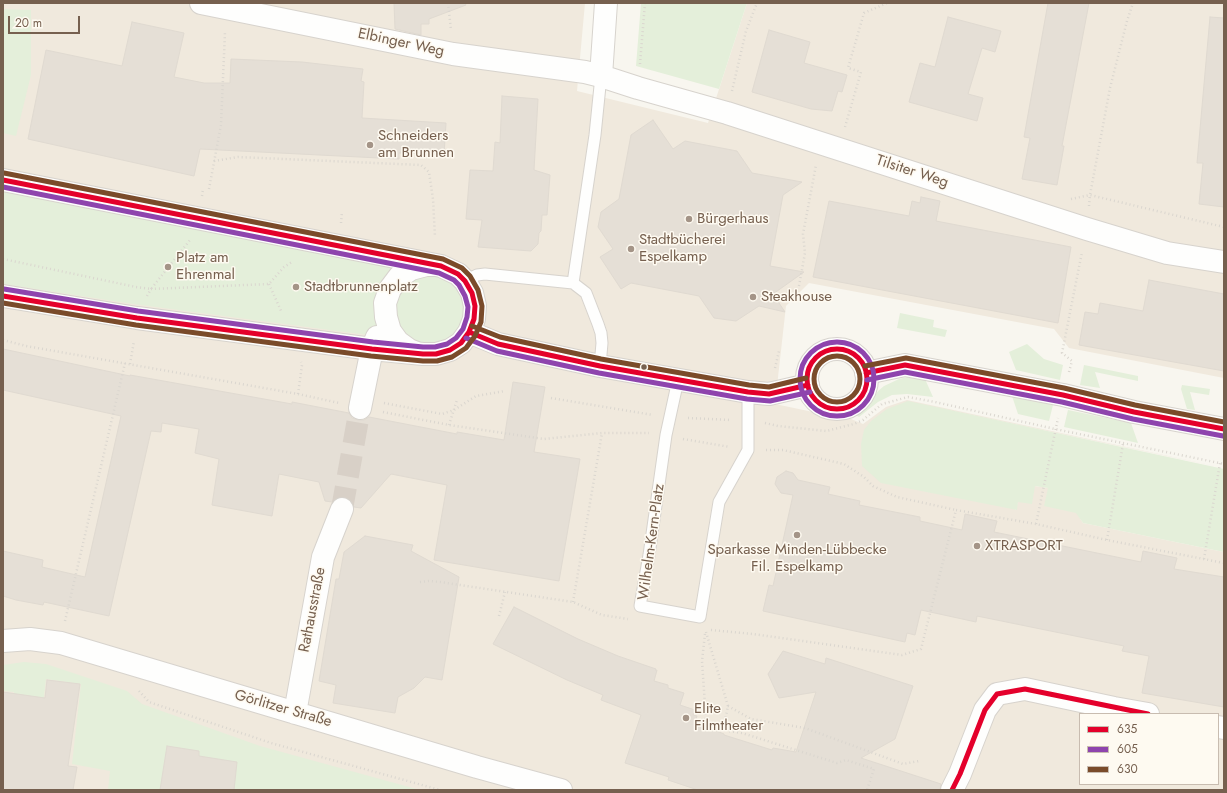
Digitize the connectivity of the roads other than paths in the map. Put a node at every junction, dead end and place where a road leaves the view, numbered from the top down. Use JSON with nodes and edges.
{"nodes":[{"id":1,"x":201,"y":3,"type":"edge"},
{"id":2,"x":606,"y":3,"type":"edge"},
{"id":3,"x":601,"y":76,"type":"junction"},
{"id":4,"x":3,"y":180,"type":"edge"},
{"id":5,"x":1224,"y":262,"type":"edge"},
{"id":6,"x":441,"y":266,"type":"junction"},
{"id":7,"x":465,"y":280,"type":"junction"},
{"id":8,"x":573,"y":283,"type":"junction"},
{"id":9,"x":3,"y":296,"type":"edge"},
{"id":10,"x":386,"y":318,"type":"junction"},
{"id":11,"x":469,"y":332,"type":"junction"},
{"id":12,"x":372,"y":349,"type":"junction"},
{"id":13,"x":423,"y":354,"type":"junction"},
{"id":14,"x":600,"y":366,"type":"junction"},
{"id":15,"x":866,"y":373,"type":"junction"},
{"id":16,"x":678,"y":380,"type":"junction"},
{"id":17,"x":808,"y":385,"type":"junction"},
{"id":18,"x":748,"y":392,"type":"junction"},
{"id":19,"x":361,"y":404,"type":"tunnel mouth"},
{"id":20,"x":1224,"y":430,"type":"edge"},
{"id":21,"x":342,"y":509,"type":"tunnel mouth"},
{"id":22,"x":3,"y":641,"type":"edge"},
{"id":23,"x":295,"y":713,"type":"junction"},
{"id":24,"x":1142,"y":713,"type":"edge"},
{"id":25,"x":561,"y":790,"type":"edge"},
{"id":26,"x":952,"y":790,"type":"edge"}],
"edges":[{"from":1,"to":3,"type":"street","name":"Elbinger Weg"},
{"from":2,"to":3,"type":"street"},
{"from":3,"to":5,"type":"street","name":"Tilsiter Weg"},
{"from":3,"to":8,"type":"lane"},
{"from":4,"to":6,"type":"street"},
{"from":6,"to":7,"type":"street"},
{"from":6,"to":10,"type":"street"},
{"from":7,"to":8,"type":"lane"},
{"from":7,"to":11,"type":"street"},
{"from":8,"to":14,"type":"lane"},
{"from":9,"to":12,"type":"street"},
{"from":10,"to":12,"type":"street"},
{"from":10,"to":13,"type":"street"},
{"from":11,"to":13,"type":"street"},
{"from":11,"to":14,"type":"street"},
{"from":12,"to":13,"type":"street"},
{"from":12,"to":19,"type":"street"},
{"from":14,"to":16,"type":"street"},
{"from":15,"to":17,"type":"street"},
{"from":15,"to":17,"type":"street"},
{"from":15,"to":20,"type":"street"},
{"from":16,"to":18,"type":"street"},
{"from":16,"to":18,"type":"lane","name":"Wilhelm-Kern-Platz"},
{"from":17,"to":18,"type":"street"},
{"from":21,"to":23,"type":"street","name":"Rathausstraße"},
{"from":22,"to":23,"type":"street","name":"Görlitzer Straße"},
{"from":23,"to":25,"type":"street","name":"Görlitzer Straße"},
{"from":24,"to":26,"type":"street"}]}
